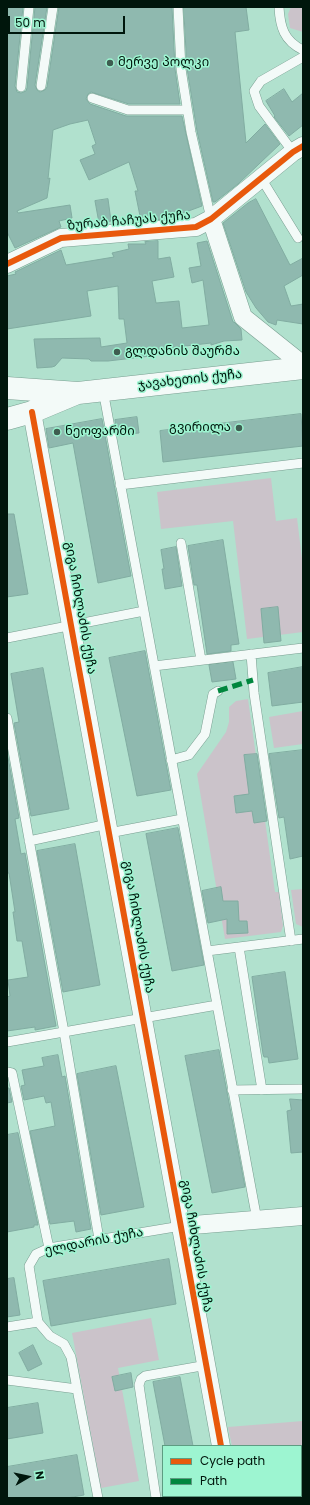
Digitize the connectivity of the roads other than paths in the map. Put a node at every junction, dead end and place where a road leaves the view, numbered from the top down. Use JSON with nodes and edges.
{"nodes":[{"id":1,"x":29,"y":7,"type":"edge"},
{"id":2,"x":52,"y":7,"type":"edge"},
{"id":3,"x":178,"y":7,"type":"edge"},
{"id":4,"x":279,"y":7,"type":"edge"},
{"id":5,"x":303,"y":50,"type":"edge"},
{"id":6,"x":303,"y":57,"type":"edge"},
{"id":7,"x":41,"y":86,"type":"dead end"},
{"id":8,"x":21,"y":87,"type":"dead end"},
{"id":9,"x":92,"y":98,"type":"dead end"},
{"id":10,"x":187,"y":110,"type":"junction"},
{"id":11,"x":298,"y":149,"type":"edge"},
{"id":12,"x":261,"y":178,"type":"junction"},
{"id":13,"x":211,"y":219,"type":"junction"},
{"id":14,"x":298,"y":238,"type":"dead end"},
{"id":15,"x":7,"y":264,"type":"edge"},
{"id":16,"x":303,"y":365,"type":"edge"},
{"id":17,"x":303,"y":368,"type":"edge"},
{"id":18,"x":7,"y":388,"type":"edge"},
{"id":19,"x":103,"y":390,"type":"junction"},
{"id":20,"x":78,"y":393,"type":"junction"},
{"id":21,"x":32,"y":412,"type":"junction"},
{"id":22,"x":7,"y":419,"type":"edge"},
{"id":23,"x":303,"y":463,"type":"edge"},
{"id":24,"x":120,"y":485,"type":"junction"},
{"id":25,"x":182,"y":543,"type":"dead end"},
{"id":26,"x":144,"y":611,"type":"junction"},
{"id":27,"x":72,"y":625,"type":"junction"},
{"id":28,"x":7,"y":638,"type":"edge"},
{"id":29,"x":303,"y":648,"type":"edge"},
{"id":30,"x":251,"y":654,"type":"junction"},
{"id":31,"x":201,"y":660,"type":"junction"},
{"id":32,"x":154,"y":666,"type":"junction"},
{"id":33,"x":218,"y":691,"type":"dead end"},
{"id":34,"x":7,"y":718,"type":"edge"},
{"id":35,"x":171,"y":760,"type":"junction"},
{"id":36,"x":182,"y":819,"type":"junction"},
{"id":37,"x":109,"y":829,"type":"junction"},
{"id":38,"x":29,"y":841,"type":"junction"},
{"id":39,"x":303,"y":939,"type":"edge"},
{"id":40,"x":291,"y":941,"type":"junction"},
{"id":41,"x":239,"y":947,"type":"junction"},
{"id":42,"x":207,"y":951,"type":"junction"},
{"id":43,"x":217,"y":1005,"type":"junction"},
{"id":44,"x":143,"y":1018,"type":"junction"},
{"id":45,"x":64,"y":1032,"type":"junction"},
{"id":46,"x":7,"y":1042,"type":"edge"},
{"id":47,"x":7,"y":1072,"type":"edge"},
{"id":48,"x":232,"y":1090,"type":"junction"},
{"id":49,"x":262,"y":1090,"type":"junction"},
{"id":50,"x":303,"y":1090,"type":"edge"},
{"id":51,"x":303,"y":1216,"type":"edge"},
{"id":52,"x":257,"y":1220,"type":"junction"},
{"id":53,"x":181,"y":1226,"type":"junction"},
{"id":54,"x":99,"y":1240,"type":"junction"},
{"id":55,"x":49,"y":1248,"type":"junction"},
{"id":56,"x":38,"y":1322,"type":"junction"},
{"id":57,"x":7,"y":1327,"type":"edge"},
{"id":58,"x":207,"y":1365,"type":"junction"},
{"id":59,"x":7,"y":1380,"type":"edge"},
{"id":60,"x":77,"y":1389,"type":"junction"},
{"id":61,"x":221,"y":1445,"type":"edge"},
{"id":62,"x":98,"y":1498,"type":"edge"},
{"id":63,"x":156,"y":1498,"type":"edge"}],
"edges":[{"from":1,"to":8,"type":"lane"},
{"from":2,"to":7,"type":"lane"},
{"from":3,"to":10,"type":"lane"},
{"from":4,"to":5,"type":"lane"},
{"from":6,"to":11,"type":"lane"},
{"from":9,"to":10,"type":"lane"},
{"from":10,"to":13,"type":"lane"},
{"from":11,"to":12,"type":"street","name":"ზურაბ ჩაჩუას ქუჩა"},
{"from":12,"to":13,"type":"street","name":"ზურაბ ჩაჩუას ქუჩა"},
{"from":12,"to":14,"type":"lane"},
{"from":13,"to":15,"type":"street","name":"ზურაბ ჩაჩუას ქუჩა"},
{"from":13,"to":16,"type":"street"},
{"from":17,"to":19,"type":"main road","name":"ჯავახეთის ქუჩა"},
{"from":18,"to":20,"type":"main road","name":"ჯავახეთის ქუჩა"},
{"from":19,"to":20,"type":"main road","name":"ჯავახეთის ქუჩა"},
{"from":19,"to":24,"type":"lane"},
{"from":20,"to":21,"type":"main road","name":"ჯავახეთის ქუჩა"},
{"from":21,"to":22,"type":"main road","name":"ჯავახეთის ქუჩა"},
{"from":21,"to":27,"type":"street","name":"გიგა ჩიხლაძის ქუჩა"},
{"from":23,"to":24,"type":"lane"},
{"from":24,"to":26,"type":"lane"},
{"from":25,"to":31,"type":"lane"},
{"from":26,"to":27,"type":"lane"},
{"from":26,"to":32,"type":"lane"},
{"from":27,"to":28,"type":"lane"},
{"from":27,"to":37,"type":"street","name":"გიგა ჩიხლაძის ქუჩა"},
{"from":29,"to":30,"type":"lane"},
{"from":30,"to":31,"type":"lane"},
{"from":30,"to":40,"type":"lane"},
{"from":31,"to":32,"type":"lane"},
{"from":32,"to":35,"type":"lane"},
{"from":33,"to":35,"type":"lane"},
{"from":34,"to":38,"type":"lane"},
{"from":35,"to":36,"type":"lane"},
{"from":36,"to":37,"type":"lane"},
{"from":36,"to":42,"type":"lane"},
{"from":37,"to":38,"type":"lane"},
{"from":37,"to":44,"type":"street","name":"გიგა ჩიხლაძის ქუჩა"},
{"from":38,"to":45,"type":"lane"},
{"from":39,"to":40,"type":"lane"},
{"from":40,"to":41,"type":"lane"},
{"from":41,"to":42,"type":"lane"},
{"from":41,"to":49,"type":"lane"},
{"from":42,"to":43,"type":"lane"},
{"from":43,"to":44,"type":"lane"},
{"from":43,"to":48,"type":"lane"},
{"from":44,"to":45,"type":"lane"},
{"from":44,"to":53,"type":"street","name":"გიგა ჩიხლაძის ქუჩა"},
{"from":45,"to":46,"type":"lane"},
{"from":45,"to":54,"type":"lane"},
{"from":47,"to":55,"type":"lane"},
{"from":48,"to":49,"type":"lane"},
{"from":48,"to":52,"type":"lane"},
{"from":49,"to":50,"type":"lane"},
{"from":51,"to":52,"type":"street","name":"ელდარის ქუჩა"},
{"from":52,"to":53,"type":"street","name":"ელდარის ქუჩა"},
{"from":53,"to":54,"type":"lane","name":"ელდარის ქუჩა"},
{"from":53,"to":58,"type":"street","name":"გიგა ჩიხლაძის ქუჩა"},
{"from":54,"to":55,"type":"lane","name":"ელდარის ქუჩა"},
{"from":55,"to":56,"type":"lane","name":"ელდარის ქუჩა"},
{"from":56,"to":57,"type":"lane"},
{"from":56,"to":60,"type":"lane"},
{"from":58,"to":61,"type":"street","name":"გიგა ჩიხლაძის ქუჩა"},
{"from":58,"to":63,"type":"lane"},
{"from":59,"to":60,"type":"lane"},
{"from":60,"to":62,"type":"lane"}]}
